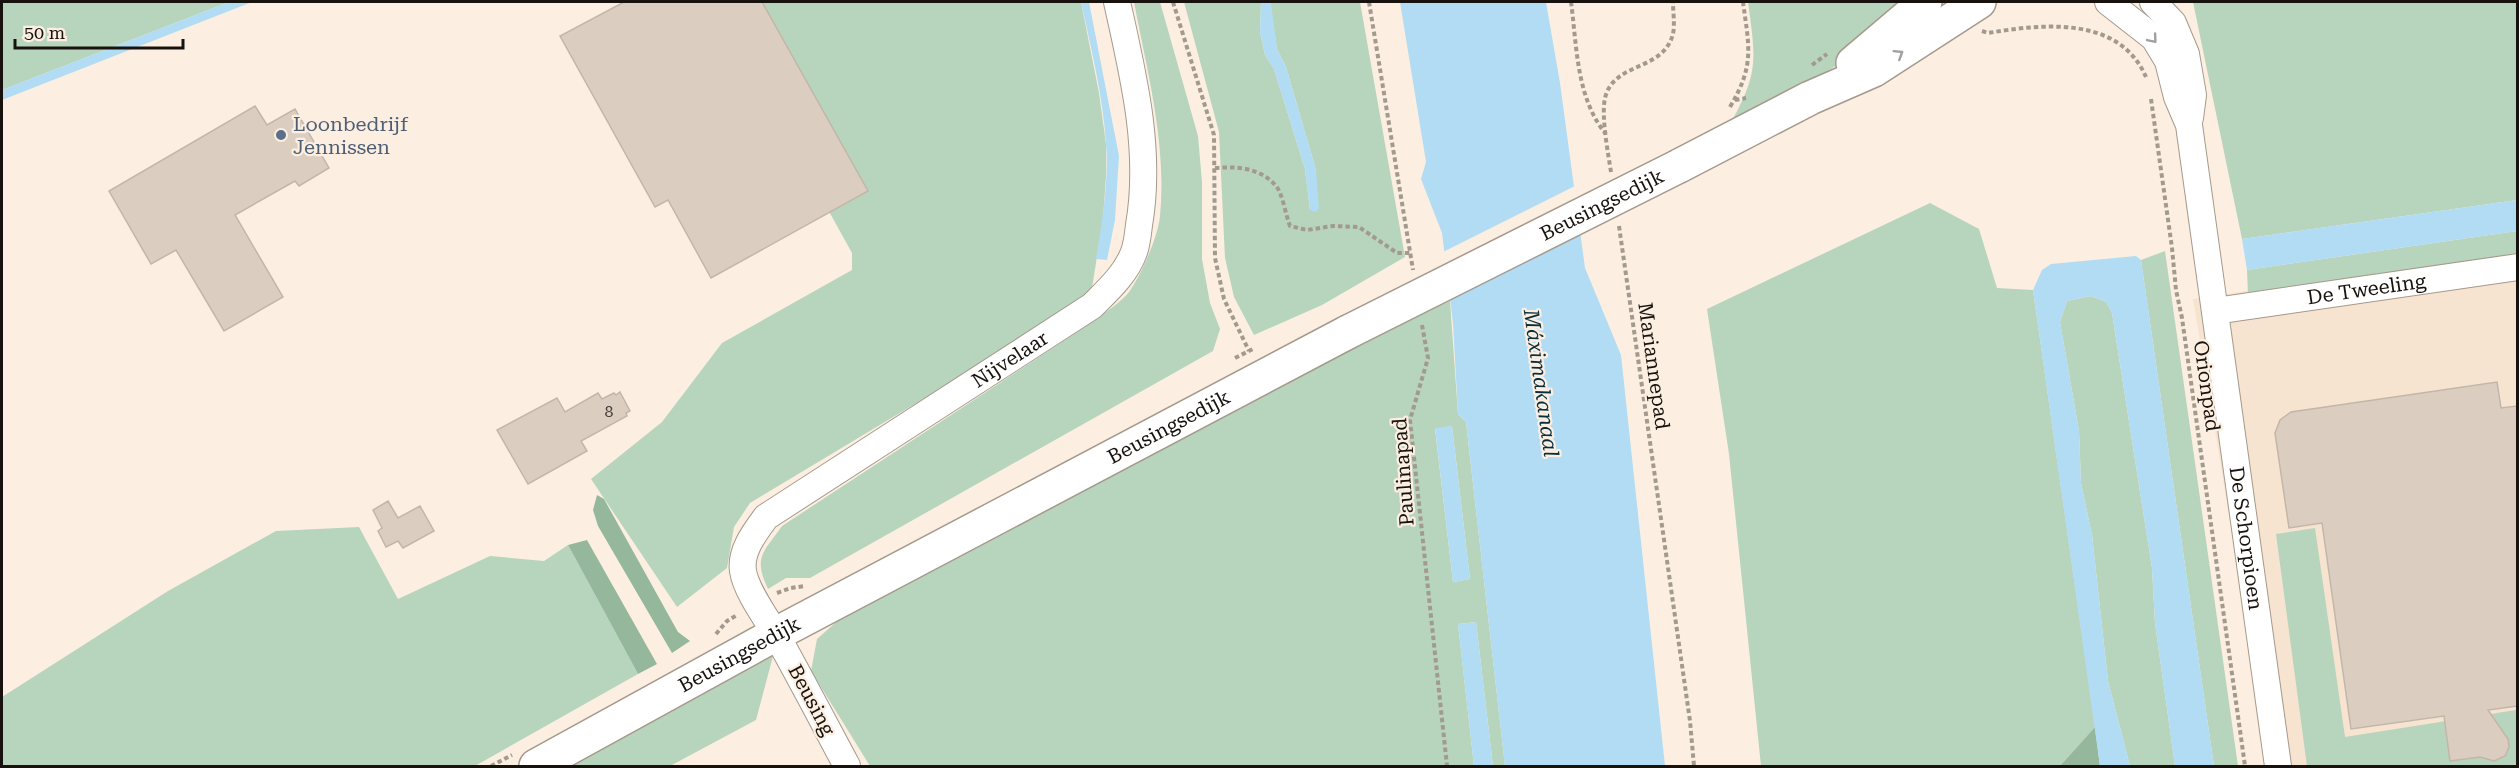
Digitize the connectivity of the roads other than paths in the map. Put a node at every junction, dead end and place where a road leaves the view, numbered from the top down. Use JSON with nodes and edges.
{"nodes":[{"id":1,"x":1118,"y":2,"type":"edge"},
{"id":2,"x":1925,"y":2,"type":"edge"},
{"id":3,"x":2108,"y":2,"type":"edge"},
{"id":4,"x":2153,"y":2,"type":"edge"},
{"id":5,"x":1969,"y":9,"type":"edge"},
{"id":6,"x":1806,"y":85,"type":"junction"},
{"id":7,"x":2189,"y":124,"type":"junction"},
{"id":8,"x":2517,"y":267,"type":"edge"},
{"id":9,"x":2215,"y":311,"type":"junction"},
{"id":10,"x":776,"y":634,"type":"junction"},
{"id":11,"x":536,"y":766,"type":"edge"},
{"id":12,"x":847,"y":766,"type":"edge"},
{"id":13,"x":2278,"y":766,"type":"edge"}],
"edges":[{"from":1,"to":10,"type":"street","name":"Nijvelaar"},
{"from":2,"to":6,"type":"street","name":"Beusingsedijk"},
{"from":3,"to":7,"type":"street","one_way":true},
{"from":4,"to":7,"type":"street"},
{"from":6,"to":5,"type":"street","name":"Beusingsedijk","one_way":true},
{"from":6,"to":10,"type":"street","name":"Beusingsedijk","bridge":true},
{"from":7,"to":9,"type":"street","name":"De Schorpioen"},
{"from":8,"to":9,"type":"street","name":"De Tweeling"},
{"from":9,"to":13,"type":"street","name":"De Schorpioen"},
{"from":10,"to":11,"type":"street","name":"Beusingsedijk"},
{"from":10,"to":12,"type":"street","name":"Beusing"}]}
